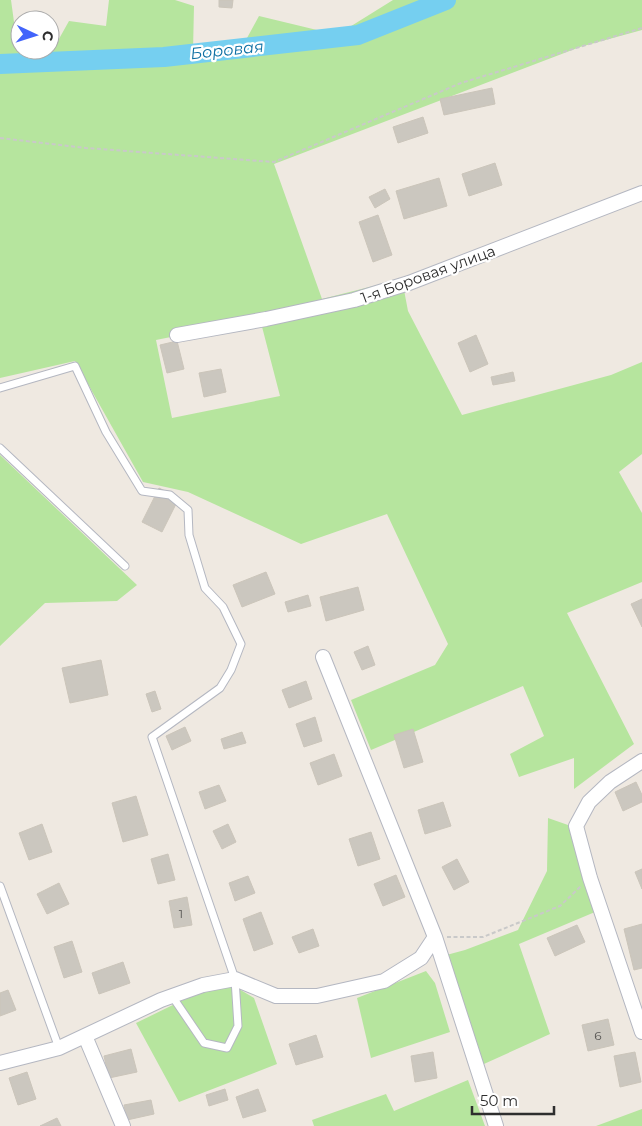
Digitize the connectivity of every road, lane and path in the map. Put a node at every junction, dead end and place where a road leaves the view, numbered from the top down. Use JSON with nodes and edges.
{"nodes":[{"id":1,"x":642,"y":28,"type":"edge"},
{"id":2,"x":0,"y":138,"type":"edge"},
{"id":3,"x":642,"y":193,"type":"edge"},
{"id":4,"x":177,"y":335,"type":"dead end"},
{"id":5,"x":0,"y":388,"type":"edge"},
{"id":6,"x":0,"y":448,"type":"edge"},
{"id":7,"x":125,"y":566,"type":"dead end"},
{"id":8,"x":322,"y":657,"type":"dead end"},
{"id":9,"x":642,"y":761,"type":"edge"},
{"id":10,"x":590,"y":878,"type":"junction"},
{"id":11,"x":0,"y":886,"type":"edge"},
{"id":12,"x":435,"y":937,"type":"junction"},
{"id":13,"x":234,"y":979,"type":"junction"},
{"id":14,"x":172,"y":996,"type":"junction"},
{"id":15,"x":642,"y":1032,"type":"edge"},
{"id":16,"x":85,"y":1036,"type":"junction"},
{"id":17,"x":59,"y":1048,"type":"junction"},
{"id":18,"x":0,"y":1063,"type":"edge"},
{"id":19,"x":123,"y":1126,"type":"edge"},
{"id":20,"x":496,"y":1126,"type":"edge"}],
"edges":[{"from":1,"to":2,"type":"path"},
{"from":3,"to":4,"type":"street","name":"1-я Боровая улица"},
{"from":5,"to":13,"type":"lane"},
{"from":6,"to":7,"type":"lane"},
{"from":8,"to":12,"type":"street"},
{"from":9,"to":10,"type":"street"},
{"from":10,"to":12,"type":"path"},
{"from":10,"to":15,"type":"street"},
{"from":11,"to":17,"type":"lane"},
{"from":12,"to":13,"type":"street"},
{"from":12,"to":20,"type":"street"},
{"from":13,"to":14,"type":"street"},
{"from":13,"to":14,"type":"lane"},
{"from":14,"to":16,"type":"street"},
{"from":16,"to":17,"type":"street"},
{"from":16,"to":19,"type":"street"},
{"from":17,"to":18,"type":"street"}]}
